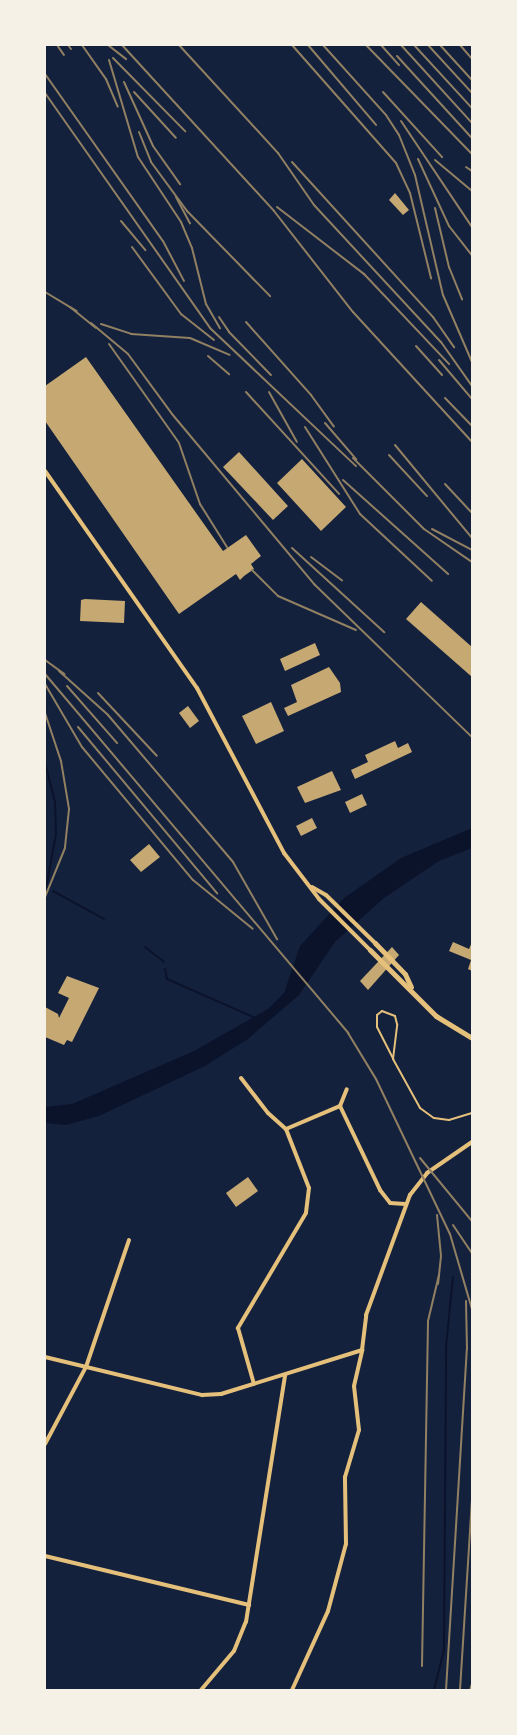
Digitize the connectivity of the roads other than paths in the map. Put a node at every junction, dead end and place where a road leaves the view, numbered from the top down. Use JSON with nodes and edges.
{"nodes":[{"id":1,"x":45,"y":471,"type":"edge"},
{"id":2,"x":311,"y":887,"type":"junction"},
{"id":3,"x":375,"y":943,"type":"joint"},
{"id":4,"x":370,"y":950,"type":"joint"},
{"id":5,"x":412,"y":988,"type":"junction"},
{"id":6,"x":472,"y":1038,"type":"edge"},
{"id":7,"x":393,"y":1059,"type":"junction"},
{"id":8,"x":241,"y":1078,"type":"dead end"},
{"id":9,"x":347,"y":1089,"type":"dead end"},
{"id":10,"x":340,"y":1106,"type":"junction"},
{"id":11,"x":472,"y":1113,"type":"edge"},
{"id":12,"x":286,"y":1129,"type":"junction"},
{"id":13,"x":472,"y":1142,"type":"edge"},
{"id":14,"x":405,"y":1204,"type":"junction"},
{"id":15,"x":129,"y":1240,"type":"dead end"},
{"id":16,"x":362,"y":1350,"type":"junction"},
{"id":17,"x":45,"y":1357,"type":"edge"},
{"id":18,"x":86,"y":1367,"type":"junction"},
{"id":19,"x":285,"y":1375,"type":"junction"},
{"id":20,"x":254,"y":1384,"type":"junction"},
{"id":21,"x":45,"y":1444,"type":"edge"},
{"id":22,"x":45,"y":1556,"type":"edge"},
{"id":23,"x":249,"y":1605,"type":"junction"},
{"id":24,"x":201,"y":1690,"type":"edge"},
{"id":25,"x":292,"y":1690,"type":"edge"}],
"edges":[{"from":1,"to":2,"type":"street"},
{"from":2,"to":3,"type":"street"},
{"from":2,"to":4,"type":"street"},
{"from":3,"to":5,"type":"street"},
{"from":4,"to":5,"type":"street"},
{"from":5,"to":6,"type":"street"},
{"from":7,"to":7,"type":"lane"},
{"from":7,"to":11,"type":"lane"},
{"from":8,"to":12,"type":"street"},
{"from":9,"to":10,"type":"street"},
{"from":10,"to":12,"type":"street"},
{"from":10,"to":14,"type":"street"},
{"from":12,"to":20,"type":"street"},
{"from":13,"to":14,"type":"street"},
{"from":14,"to":16,"type":"street"},
{"from":15,"to":18,"type":"street"},
{"from":16,"to":19,"type":"street"},
{"from":16,"to":25,"type":"street"},
{"from":17,"to":18,"type":"street"},
{"from":18,"to":20,"type":"street"},
{"from":18,"to":21,"type":"street"},
{"from":19,"to":20,"type":"street"},
{"from":19,"to":23,"type":"street"},
{"from":22,"to":23,"type":"street"},
{"from":23,"to":24,"type":"street"}]}
